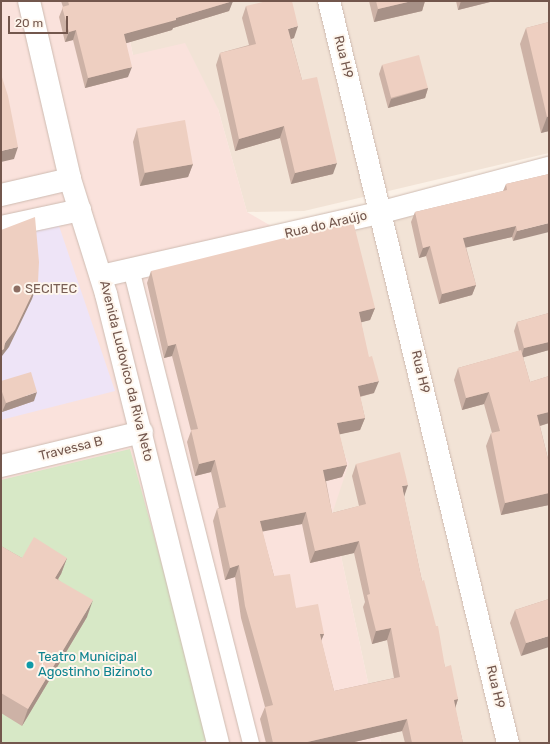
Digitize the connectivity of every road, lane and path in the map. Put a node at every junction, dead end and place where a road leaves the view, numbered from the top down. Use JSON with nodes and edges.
{"nodes":[{"id":1,"x":29,"y":1,"type":"edge"},
{"id":2,"x":329,"y":1,"type":"edge"},
{"id":3,"x":549,"y":168,"type":"edge"},
{"id":4,"x":70,"y":179,"type":"junction"},
{"id":5,"x":1,"y":195,"type":"edge"},
{"id":6,"x":80,"y":210,"type":"junction"},
{"id":7,"x":382,"y":212,"type":"junction"},
{"id":8,"x":1,"y":227,"type":"edge"},
{"id":9,"x":131,"y":269,"type":"junction"},
{"id":10,"x":101,"y":276,"type":"junction"},
{"id":11,"x":142,"y":432,"type":"junction"},
{"id":12,"x":1,"y":466,"type":"edge"},
{"id":13,"x":218,"y":743,"type":"edge"},
{"id":14,"x":251,"y":743,"type":"edge"},
{"id":15,"x":508,"y":743,"type":"edge"}],
"edges":[{"from":1,"to":4,"type":"street","name":"Avenida Ludovico da Riva Neto"},
{"from":2,"to":7,"type":"street","name":"Rua H9"},
{"from":3,"to":7,"type":"street","name":"Rua do Araújo"},
{"from":4,"to":5,"type":"street"},
{"from":4,"to":6,"type":"street","name":"Avenida Ludovico da Riva Neto"},
{"from":6,"to":8,"type":"street"},
{"from":6,"to":10,"type":"street","name":"Avenida Ludovico da Riva Neto"},
{"from":7,"to":9,"type":"street","name":"Rua do Araújo"},
{"from":7,"to":15,"type":"street","name":"Rua H9"},
{"from":9,"to":10,"type":"street","name":"Rua do Araújo"},
{"from":9,"to":14,"type":"street"},
{"from":10,"to":11,"type":"street","name":"Avenida Ludovico da Riva Neto"},
{"from":11,"to":12,"type":"street","name":"Travessa B"},
{"from":11,"to":13,"type":"street","name":"Avenida Ludovico da Riva Neto"}]}
